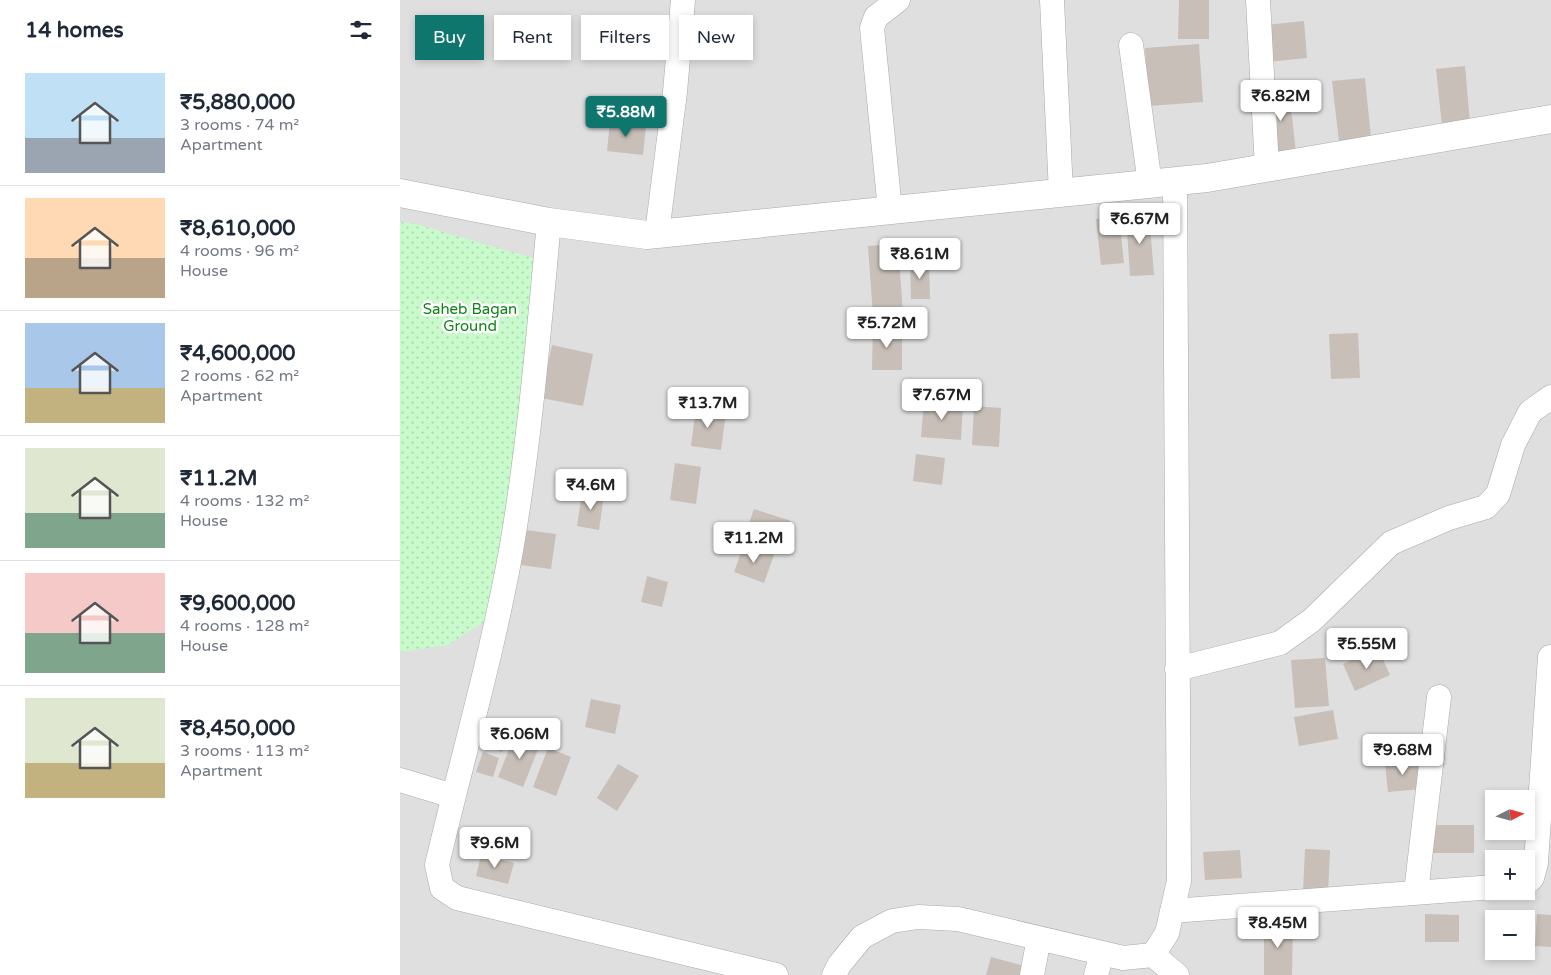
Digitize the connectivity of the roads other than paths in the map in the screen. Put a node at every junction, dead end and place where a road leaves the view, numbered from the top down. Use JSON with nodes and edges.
{"nodes":[{"id":1,"x":683,"y":0,"type":"edge"},
{"id":2,"x":898,"y":0,"type":"edge"},
{"id":3,"x":1052,"y":0,"type":"edge"},
{"id":4,"x":1258,"y":0,"type":"edge"},
{"id":5,"x":1131,"y":45,"type":"dead end"},
{"id":6,"x":1551,"y":119,"type":"edge"},
{"id":7,"x":1267,"y":168,"type":"junction"},
{"id":8,"x":1162,"y":183,"type":"junction"},
{"id":9,"x":400,"y":193,"type":"edge"},
{"id":10,"x":1061,"y":193,"type":"junction"},
{"id":11,"x":890,"y":210,"type":"junction"},
{"id":12,"x":549,"y":222,"type":"junction"},
{"id":13,"x":657,"y":234,"type":"junction"},
{"id":14,"x":1551,"y":397,"type":"edge"},
{"id":15,"x":1550,"y":657,"type":"edge"},
{"id":16,"x":1177,"y":669,"type":"junction"},
{"id":17,"x":1438,"y":697,"type":"dead end"},
{"id":18,"x":400,"y":780,"type":"edge"},
{"id":19,"x":453,"y":796,"type":"junction"},
{"id":20,"x":1535,"y":867,"type":"edge"},
{"id":21,"x":1485,"y":888,"type":"edge"},
{"id":22,"x":1416,"y":892,"type":"junction"},
{"id":23,"x":1172,"y":911,"type":"junction"},
{"id":24,"x":1039,"y":938,"type":"junction"},
{"id":25,"x":1152,"y":954,"type":"junction"},
{"id":26,"x":1099,"y":964,"type":"edge"},
{"id":27,"x":776,"y":975,"type":"edge"},
{"id":28,"x":834,"y":975,"type":"edge"},
{"id":29,"x":1032,"y":975,"type":"edge"},
{"id":30,"x":1178,"y":975,"type":"edge"}],
"edges":[{"from":1,"to":13,"type":"street"},
{"from":2,"to":11,"type":"street"},
{"from":3,"to":10,"type":"street"},
{"from":4,"to":7,"type":"street"},
{"from":5,"to":8,"type":"street"},
{"from":6,"to":7,"type":"street"},
{"from":7,"to":8,"type":"street"},
{"from":8,"to":10,"type":"street"},
{"from":8,"to":16,"type":"street"},
{"from":9,"to":12,"type":"street"},
{"from":10,"to":11,"type":"street"},
{"from":11,"to":13,"type":"street"},
{"from":12,"to":13,"type":"street"},
{"from":12,"to":19,"type":"street"},
{"from":14,"to":16,"type":"street"},
{"from":15,"to":20,"type":"street"},
{"from":16,"to":23,"type":"street"},
{"from":17,"to":22,"type":"street"},
{"from":18,"to":19,"type":"street"},
{"from":19,"to":27,"type":"street"},
{"from":21,"to":22,"type":"street"},
{"from":22,"to":23,"type":"street"},
{"from":23,"to":25,"type":"street"},
{"from":24,"to":26,"type":"street"},
{"from":24,"to":28,"type":"street"},
{"from":24,"to":29,"type":"street"},
{"from":25,"to":26,"type":"street"},
{"from":25,"to":30,"type":"street"}]}
